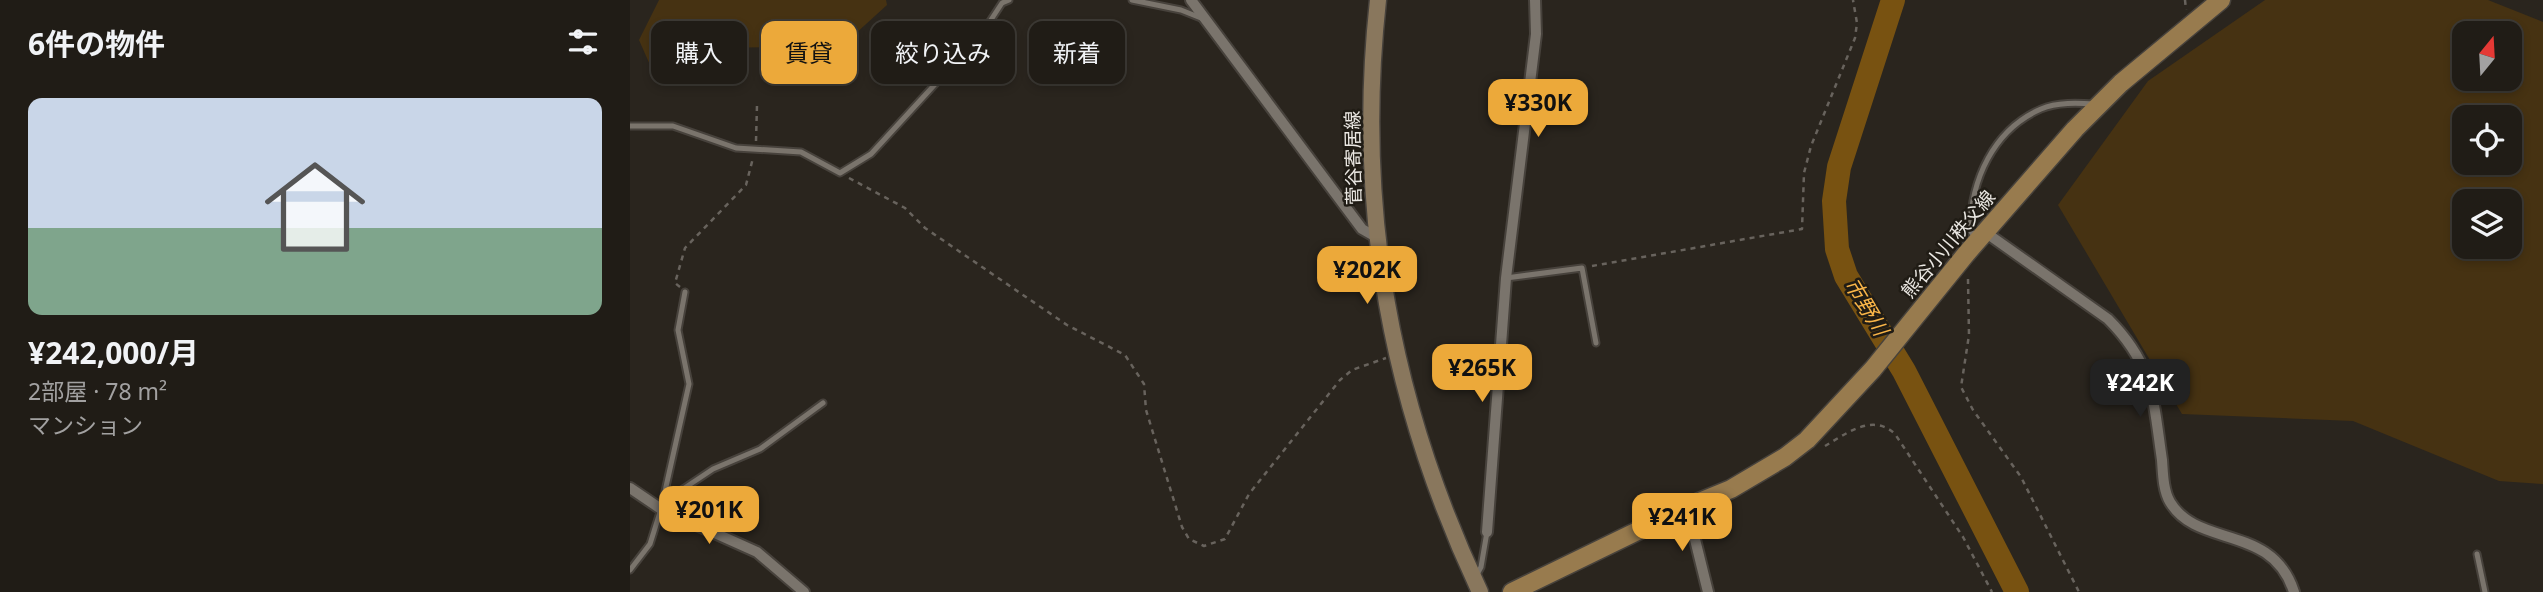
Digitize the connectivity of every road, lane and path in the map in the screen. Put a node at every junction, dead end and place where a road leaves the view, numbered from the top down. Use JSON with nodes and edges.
{"nodes":[{"id":1,"x":1009,"y":0,"type":"edge"},
{"id":2,"x":1132,"y":0,"type":"edge"},
{"id":3,"x":1191,"y":0,"type":"edge"},
{"id":4,"x":1378,"y":0,"type":"edge"},
{"id":5,"x":1535,"y":0,"type":"edge"},
{"id":6,"x":1853,"y":0,"type":"edge"},
{"id":7,"x":2221,"y":0,"type":"edge"},
{"id":8,"x":1204,"y":20,"type":"junction"},
{"id":9,"x":2098,"y":104,"type":"junction"},
{"id":10,"x":757,"y":105,"type":"dead end"},
{"id":11,"x":630,"y":126,"type":"edge"},
{"id":12,"x":756,"y":149,"type":"junction"},
{"id":13,"x":840,"y":173,"type":"junction"},
{"id":14,"x":1376,"y":237,"type":"junction"},
{"id":15,"x":1976,"y":243,"type":"junction"},
{"id":16,"x":1582,"y":268,"type":"junction"},
{"id":17,"x":1506,"y":278,"type":"junction"},
{"id":18,"x":685,"y":292,"type":"joint"},
{"id":19,"x":1596,"y":343,"type":"dead end"},
{"id":20,"x":1395,"y":354,"type":"junction"},
{"id":21,"x":823,"y":404,"type":"dead end"},
{"id":22,"x":1823,"y":446,"type":"dead end"},
{"id":23,"x":630,"y":488,"type":"edge"},
{"id":24,"x":662,"y":506,"type":"junction"},
{"id":25,"x":1687,"y":507,"type":"junction"},
{"id":26,"x":1487,"y":532,"type":"joint"},
{"id":27,"x":2477,"y":554,"type":"dead end"},
{"id":28,"x":630,"y":570,"type":"edge"},
{"id":29,"x":1477,"y":585,"type":"edge"},
{"id":30,"x":804,"y":592,"type":"edge"},
{"id":31,"x":1512,"y":592,"type":"edge"},
{"id":32,"x":1708,"y":592,"type":"edge"},
{"id":33,"x":1992,"y":592,"type":"edge"},
{"id":34,"x":2079,"y":592,"type":"edge"},
{"id":35,"x":2294,"y":592,"type":"edge"},
{"id":36,"x":2485,"y":592,"type":"edge"}],
"edges":[{"from":1,"to":13,"type":"lane"},
{"from":2,"to":8,"type":"lane"},
{"from":3,"to":8,"type":"street"},
{"from":4,"to":14,"type":"main road","name":"菅谷寄居線"},
{"from":5,"to":17,"type":"street"},
{"from":6,"to":16,"type":"path"},
{"from":7,"to":9,"type":"main road","name":"熊谷小川秩父線"},
{"from":8,"to":14,"type":"street"},
{"from":9,"to":15,"type":"main road","name":"熊谷小川秩父線"},
{"from":9,"to":15,"type":"lane"},
{"from":10,"to":12,"type":"path"},
{"from":11,"to":12,"type":"lane"},
{"from":12,"to":13,"type":"lane"},
{"from":12,"to":18,"type":"path"},
{"from":13,"to":20,"type":"path"},
{"from":14,"to":20,"type":"main road","name":"菅谷寄居線"},
{"from":15,"to":25,"type":"main road","name":"熊谷小川秩父線"},
{"from":15,"to":34,"type":"path"},
{"from":15,"to":35,"type":"street"},
{"from":16,"to":17,"type":"lane"},
{"from":16,"to":19,"type":"lane"},
{"from":17,"to":26,"type":"street"},
{"from":18,"to":24,"type":"lane"},
{"from":20,"to":29,"type":"main road","name":"菅谷寄居線"},
{"from":21,"to":24,"type":"lane"},
{"from":22,"to":33,"type":"path"},
{"from":23,"to":24,"type":"street"},
{"from":24,"to":28,"type":"lane"},
{"from":24,"to":30,"type":"street"},
{"from":25,"to":31,"type":"main road","name":"熊谷小川秩父線"},
{"from":25,"to":32,"type":"street"},
{"from":26,"to":29,"type":"lane"},
{"from":27,"to":36,"type":"lane"}]}
